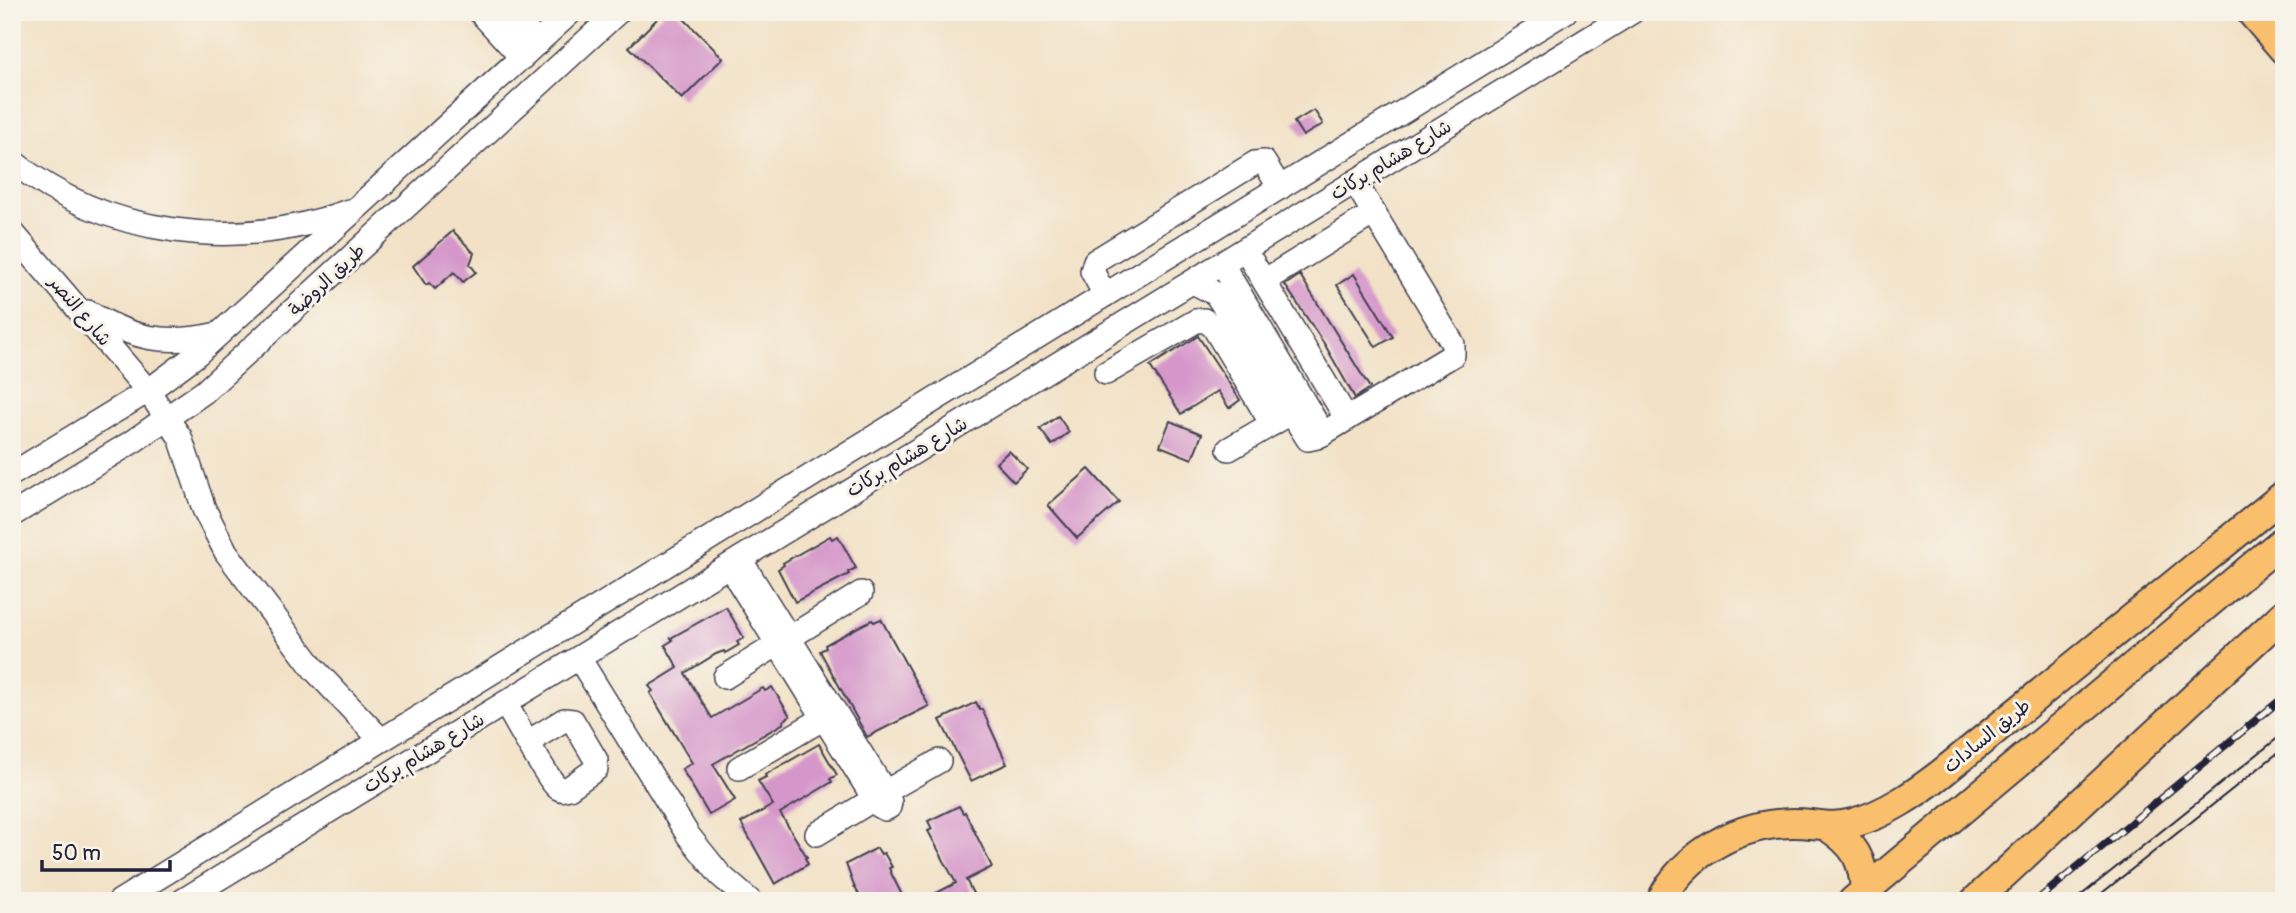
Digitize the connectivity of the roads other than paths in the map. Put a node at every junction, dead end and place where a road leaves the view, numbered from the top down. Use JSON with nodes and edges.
{"nodes":[{"id":1,"x":480,"y":12,"type":"edge"},
{"id":2,"x":510,"y":12,"type":"edge"},
{"id":3,"x":571,"y":12,"type":"edge"},
{"id":4,"x":618,"y":12,"type":"edge"},
{"id":5,"x":1565,"y":12,"type":"edge"},
{"id":6,"x":1632,"y":12,"type":"edge"},
{"id":7,"x":2251,"y":12,"type":"edge"},
{"id":8,"x":1510,"y":46,"type":"junction"},
{"id":9,"x":530,"y":50,"type":"junction"},
{"id":10,"x":2284,"y":50,"type":"edge"},
{"id":11,"x":1529,"y":76,"type":"junction"},
{"id":12,"x":12,"y":161,"type":"edge"},
{"id":13,"x":1355,"y":182,"type":"junction"},
{"id":14,"x":1280,"y":188,"type":"junction"},
{"id":15,"x":358,"y":208,"type":"junction"},
{"id":16,"x":1374,"y":213,"type":"junction"},
{"id":17,"x":12,"y":232,"type":"edge"},
{"id":18,"x":1270,"y":234,"type":"junction"},
{"id":19,"x":1224,"y":263,"type":"junction"},
{"id":20,"x":1258,"y":272,"type":"junction"},
{"id":21,"x":1193,"y":282,"type":"junction"},
{"id":22,"x":63,"y":290,"type":"junction"},
{"id":23,"x":1105,"y":295,"type":"junction"},
{"id":24,"x":221,"y":334,"type":"junction"},
{"id":25,"x":1101,"y":338,"type":"junction"},
{"id":26,"x":148,"y":391,"type":"junction"},
{"id":27,"x":1281,"y":418,"type":"junction"},
{"id":28,"x":168,"y":419,"type":"junction"},
{"id":29,"x":1347,"y":419,"type":"junction"},
{"id":30,"x":1323,"y":434,"type":"junction"},
{"id":31,"x":874,"y":437,"type":"junction"},
{"id":32,"x":1229,"y":449,"type":"dead end"},
{"id":33,"x":893,"y":465,"type":"junction"},
{"id":34,"x":12,"y":474,"type":"edge"},
{"id":35,"x":2284,"y":495,"type":"edge"},
{"id":36,"x":14,"y":510,"type":"edge"},
{"id":37,"x":2284,"y":540,"type":"edge"},
{"id":38,"x":734,"y":563,"type":"junction"},
{"id":39,"x":861,"y":593,"type":"dead end"},
{"id":40,"x":2284,"y":614,"type":"edge"},
{"id":41,"x":783,"y":641,"type":"junction"},
{"id":42,"x":579,"y":658,"type":"junction"},
{"id":43,"x":504,"y":665,"type":"junction"},
{"id":44,"x":725,"y":677,"type":"dead end"},
{"id":45,"x":513,"y":698,"type":"junction"},
{"id":46,"x":824,"y":718,"type":"junction"},
{"id":47,"x":381,"y":740,"type":"junction"},
{"id":48,"x":528,"y":742,"type":"dead end"},
{"id":49,"x":939,"y":761,"type":"dead end"},
{"id":50,"x":739,"y":768,"type":"dead end"},
{"id":51,"x":880,"y":796,"type":"junction"},
{"id":52,"x":1828,"y":827,"type":"junction"},
{"id":53,"x":817,"y":834,"type":"dead end"},
{"id":54,"x":202,"y":893,"type":"edge"},
{"id":55,"x":1859,"y":896,"type":"edge"},
{"id":56,"x":120,"y":901,"type":"edge"},
{"id":57,"x":182,"y":901,"type":"edge"},
{"id":58,"x":751,"y":901,"type":"edge"},
{"id":59,"x":1661,"y":901,"type":"edge"},
{"id":60,"x":1975,"y":901,"type":"edge"}],
"edges":[{"from":1,"to":9,"type":"street"},
{"from":2,"to":9,"type":"street"},
{"from":3,"to":9,"type":"street","name":"طريق الروضة"},
{"from":4,"to":28,"type":"street","name":"طريق الروضة"},
{"from":5,"to":8,"type":"street","name":"شارع هشام بركات"},
{"from":6,"to":11,"type":"street","name":"شارع هشام بركات"},
{"from":7,"to":10,"type":"main road"},
{"from":8,"to":11,"type":"street"},
{"from":8,"to":14,"type":"street","name":"شارع هشام بركات"},
{"from":9,"to":15,"type":"street","name":"طريق الروضة"},
{"from":11,"to":13,"type":"street","name":"شارع هشام بركات"},
{"from":12,"to":15,"type":"street"},
{"from":13,"to":16,"type":"street"},
{"from":13,"to":18,"type":"street","name":"شارع هشام بركات"},
{"from":14,"to":23,"type":"street","name":"شارع هشام بركات"},
{"from":14,"to":23,"type":"street"},
{"from":15,"to":24,"type":"street","name":"طريق الروضة"},
{"from":16,"to":20,"type":"street"},
{"from":16,"to":29,"type":"street"},
{"from":17,"to":22,"type":"street","name":"شارع النصر"},
{"from":18,"to":19,"type":"street","name":"شارع هشام بركات"},
{"from":18,"to":20,"type":"street"},
{"from":19,"to":20,"type":"street"},
{"from":19,"to":21,"type":"street","name":"شارع هشام بركات"},
{"from":19,"to":30,"type":"street"},
{"from":20,"to":29,"type":"street"},
{"from":21,"to":25,"type":"street","name":"شارع هشام بركات"},
{"from":21,"to":27,"type":"street"},
{"from":22,"to":24,"type":"street"},
{"from":22,"to":26,"type":"street","name":"شارع النصر"},
{"from":23,"to":31,"type":"street","name":"شارع هشام بركات"},
{"from":24,"to":26,"type":"street","name":"طريق الروضة"},
{"from":25,"to":27,"type":"street"},
{"from":25,"to":33,"type":"street","name":"شارع هشام بركات"},
{"from":26,"to":28,"type":"street","name":"شارع النصر"},
{"from":26,"to":34,"type":"street","name":"طريق الروضة"},
{"from":27,"to":30,"type":"street"},
{"from":27,"to":32,"type":"street"},
{"from":28,"to":36,"type":"street","name":"طريق الروضة"},
{"from":28,"to":47,"type":"street","name":"شارع النصر"},
{"from":29,"to":30,"type":"street"},
{"from":31,"to":33,"type":"street"},
{"from":31,"to":43,"type":"street","name":"شارع هشام بركات"},
{"from":33,"to":38,"type":"street","name":"شارع هشام بركات"},
{"from":35,"to":52,"type":"main road","name":"طريق السادات"},
{"from":37,"to":55,"type":"main road","name":"طريق السادات"},
{"from":38,"to":41,"type":"street"},
{"from":38,"to":42,"type":"street","name":"شارع هشام بركات"},
{"from":39,"to":41,"type":"street"},
{"from":40,"to":60,"type":"main road"},
{"from":41,"to":44,"type":"street"},
{"from":41,"to":46,"type":"street"},
{"from":41,"to":51,"type":"street"},
{"from":42,"to":45,"type":"street","name":"شارع هشام بركات"},
{"from":42,"to":58,"type":"street"},
{"from":43,"to":45,"type":"street"},
{"from":43,"to":47,"type":"street","name":"شارع هشام بركات"},
{"from":45,"to":48,"type":"street"},
{"from":45,"to":54,"type":"street","name":"شارع هشام بركات"},
{"from":46,"to":50,"type":"street"},
{"from":46,"to":51,"type":"street"},
{"from":47,"to":56,"type":"street","name":"شارع هشام بركات"},
{"from":49,"to":51,"type":"street"},
{"from":51,"to":53,"type":"street"},
{"from":52,"to":55,"type":"main road"},
{"from":52,"to":59,"type":"main road","name":"طريق السادات"},
{"from":54,"to":57,"type":"street","name":"شارع هشام بركات"}]}
